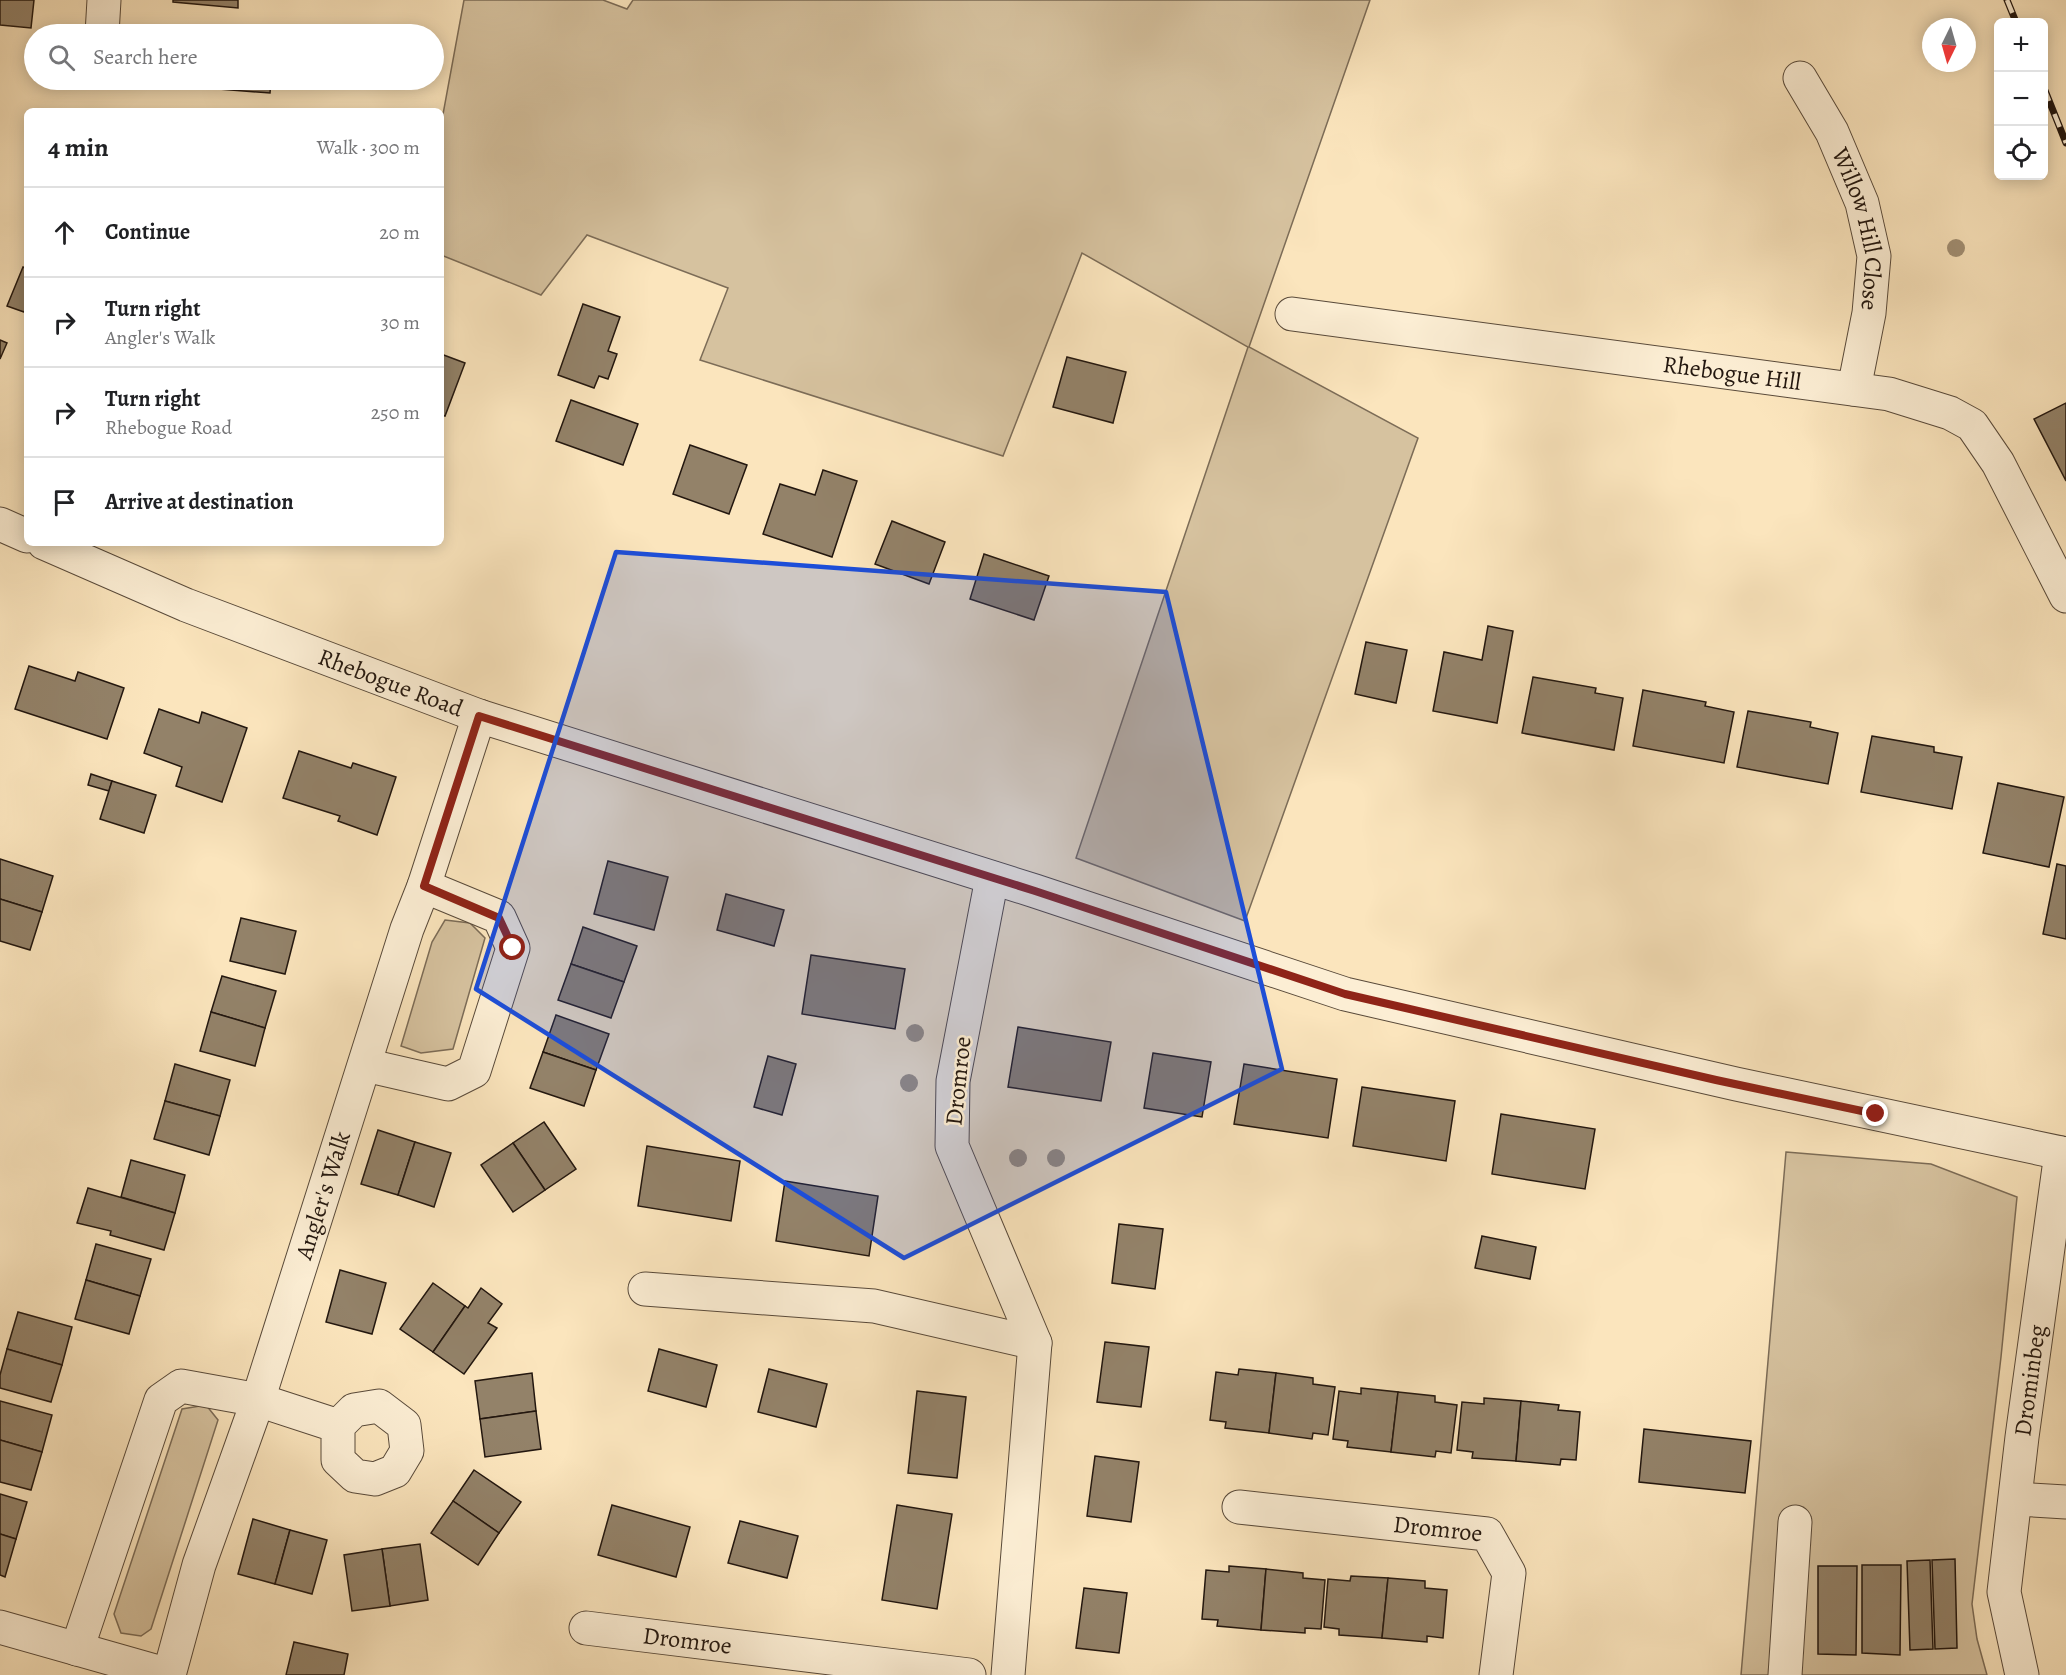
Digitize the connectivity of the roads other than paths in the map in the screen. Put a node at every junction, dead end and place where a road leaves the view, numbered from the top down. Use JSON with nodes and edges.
{"nodes":[{"id":1,"x":104,"y":0,"type":"edge"},
{"id":2,"x":103,"y":24,"type":"edge"},
{"id":3,"x":1800,"y":78,"type":"dead end"},
{"id":4,"x":1292,"y":314,"type":"dead end"},
{"id":5,"x":1854,"y":389,"type":"junction"},
{"id":6,"x":0,"y":524,"type":"edge"},
{"id":7,"x":24,"y":535,"type":"edge"},
{"id":8,"x":51,"y":546,"type":"edge"},
{"id":9,"x":2066,"y":596,"type":"edge"},
{"id":10,"x":479,"y":716,"type":"junction"},
{"id":11,"x":992,"y":878,"type":"junction"},
{"id":12,"x":424,"y":886,"type":"junction"},
{"id":13,"x":365,"y":1065,"type":"junction"},
{"id":14,"x":2063,"y":1153,"type":"edge"},
{"id":15,"x":645,"y":1289,"type":"dead end"},
{"id":16,"x":1035,"y":1343,"type":"junction"},
{"id":17,"x":258,"y":1400,"type":"junction"},
{"id":18,"x":338,"y":1426,"type":"dead end"},
{"id":19,"x":2016,"y":1499,"type":"junction"},
{"id":20,"x":2066,"y":1502,"type":"edge"},
{"id":21,"x":1239,"y":1507,"type":"dead end"},
{"id":22,"x":1795,"y":1522,"type":"dead end"},
{"id":23,"x":0,"y":1627,"type":"edge"},
{"id":24,"x":586,"y":1628,"type":"dead end"},
{"id":25,"x":77,"y":1649,"type":"junction"},
{"id":26,"x":169,"y":1675,"type":"edge"},
{"id":27,"x":969,"y":1675,"type":"edge"},
{"id":28,"x":1008,"y":1675,"type":"edge"},
{"id":29,"x":1496,"y":1675,"type":"edge"},
{"id":30,"x":1785,"y":1675,"type":"edge"},
{"id":31,"x":2022,"y":1675,"type":"edge"}],
"edges":[{"from":1,"to":2,"type":"street"},
{"from":3,"to":5,"type":"street","name":"Willow Hill Close"},
{"from":4,"to":5,"type":"street","name":"Rhebogue Hill"},
{"from":5,"to":9,"type":"street","name":"Rhebogue Hill"},
{"from":6,"to":7,"type":"street"},
{"from":8,"to":10,"type":"street","name":"Rhebogue Road"},
{"from":10,"to":11,"type":"street","name":"Rhebogue Road"},
{"from":10,"to":12,"type":"street","name":"Angler's Walk"},
{"from":11,"to":14,"type":"street","name":"Rhebogue Road"},
{"from":11,"to":16,"type":"street","name":"Dromroe"},
{"from":12,"to":13,"type":"street","name":"Angler's Walk"},
{"from":12,"to":13,"type":"street"},
{"from":13,"to":17,"type":"street","name":"Angler's Walk"},
{"from":14,"to":19,"type":"street","name":"Drominbeg"},
{"from":15,"to":16,"type":"street"},
{"from":16,"to":28,"type":"street","name":"Dromroe"},
{"from":17,"to":18,"type":"street"},
{"from":17,"to":25,"type":"street"},
{"from":17,"to":26,"type":"street","name":"Angler's Walk"},
{"from":19,"to":20,"type":"street"},
{"from":19,"to":31,"type":"street","name":"Drominbeg"},
{"from":21,"to":29,"type":"street","name":"Dromroe"},
{"from":22,"to":30,"type":"street"},
{"from":23,"to":25,"type":"street"},
{"from":24,"to":27,"type":"street","name":"Dromroe"},
{"from":25,"to":26,"type":"street"}]}
